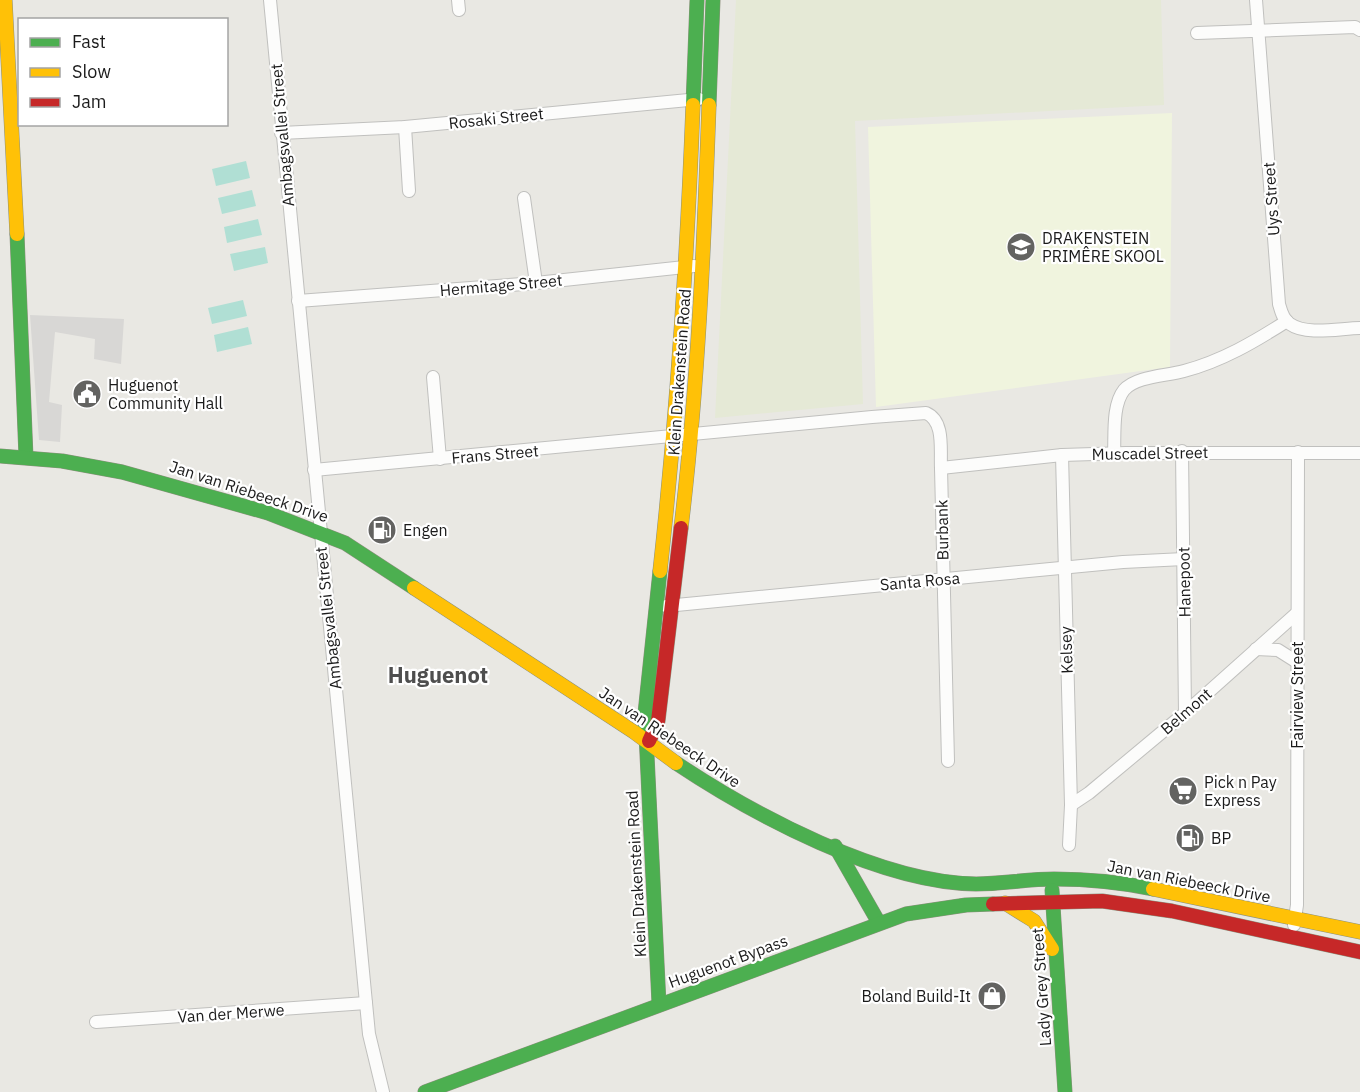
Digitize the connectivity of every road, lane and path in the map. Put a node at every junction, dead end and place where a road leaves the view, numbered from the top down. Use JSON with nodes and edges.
{"nodes":[{"id":1,"x":5,"y":0,"type":"edge"},
{"id":2,"x":270,"y":0,"type":"edge"},
{"id":3,"x":697,"y":0,"type":"edge"},
{"id":4,"x":713,"y":0,"type":"edge"},
{"id":5,"x":1256,"y":0,"type":"edge"},
{"id":6,"x":1358,"y":26,"type":"edge"},
{"id":7,"x":1258,"y":30,"type":"junction"},
{"id":8,"x":1197,"y":33,"type":"dead end"},
{"id":9,"x":710,"y":98,"type":"junction"},
{"id":10,"x":693,"y":99,"type":"junction"},
{"id":11,"x":405,"y":127,"type":"junction"},
{"id":12,"x":281,"y":133,"type":"junction"},
{"id":13,"x":14,"y":179,"type":"junction"},
{"id":14,"x":0,"y":182,"type":"edge"},
{"id":15,"x":409,"y":191,"type":"dead end"},
{"id":16,"x":524,"y":198,"type":"dead end"},
{"id":17,"x":703,"y":265,"type":"junction"},
{"id":18,"x":687,"y":266,"type":"junction"},
{"id":19,"x":536,"y":283,"type":"junction"},
{"id":20,"x":298,"y":301,"type":"junction"},
{"id":21,"x":1287,"y":321,"type":"junction"},
{"id":22,"x":1360,"y":328,"type":"edge"},
{"id":23,"x":433,"y":377,"type":"dead end"},
{"id":24,"x":692,"y":436,"type":"junction"},
{"id":25,"x":675,"y":437,"type":"junction"},
{"id":26,"x":1182,"y":451,"type":"junction"},
{"id":27,"x":1298,"y":452,"type":"junction"},
{"id":28,"x":1114,"y":453,"type":"junction"},
{"id":29,"x":1360,"y":453,"type":"edge"},
{"id":30,"x":0,"y":456,"type":"edge"},
{"id":31,"x":26,"y":456,"type":"junction"},
{"id":32,"x":1062,"y":456,"type":"junction"},
{"id":33,"x":440,"y":459,"type":"junction"},
{"id":34,"x":941,"y":468,"type":"junction"},
{"id":35,"x":314,"y":470,"type":"junction"},
{"id":36,"x":319,"y":530,"type":"junction"},
{"id":37,"x":1184,"y":559,"type":"junction"},
{"id":38,"x":1064,"y":568,"type":"junction"},
{"id":39,"x":943,"y":579,"type":"junction"},
{"id":40,"x":672,"y":605,"type":"junction"},
{"id":41,"x":656,"y":606,"type":"junction"},
{"id":42,"x":1297,"y":613,"type":"junction"},
{"id":43,"x":1256,"y":649,"type":"junction"},
{"id":44,"x":1297,"y":662,"type":"junction"},
{"id":45,"x":1185,"y":713,"type":"junction"},
{"id":46,"x":648,"y":742,"type":"junction"},
{"id":47,"x":948,"y":760,"type":"dead end"},
{"id":48,"x":1071,"y":805,"type":"junction"},
{"id":49,"x":1069,"y":845,"type":"dead end"},
{"id":50,"x":835,"y":846,"type":"junction"},
{"id":51,"x":1052,"y":879,"type":"junction"},
{"id":52,"x":1051,"y":902,"type":"junction"},
{"id":53,"x":1005,"y":903,"type":"junction"},
{"id":54,"x":1294,"y":919,"type":"junction"},
{"id":55,"x":879,"y":923,"type":"junction"},
{"id":56,"x":1360,"y":932,"type":"edge"},
{"id":57,"x":1293,"y":937,"type":"junction"},
{"id":58,"x":1360,"y":952,"type":"edge"},
{"id":59,"x":1054,"y":953,"type":"junction"},
{"id":60,"x":366,"y":1003,"type":"junction"},
{"id":61,"x":659,"y":1004,"type":"junction"},
{"id":62,"x":96,"y":1022,"type":"dead end"},
{"id":63,"x":383,"y":1092,"type":"edge"},
{"id":64,"x":425,"y":1092,"type":"edge"},
{"id":65,"x":1065,"y":1092,"type":"edge"}],
"edges":[{"from":1,"to":13,"type":"main road"},
{"from":2,"to":12,"type":"street","name":"Ambagsvallei Street"},
{"from":3,"to":10,"type":"main road","name":"Klein Drakenstein Road"},
{"from":4,"to":9,"type":"main road","name":"Klein Drakenstein Road"},
{"from":5,"to":7,"type":"street","name":"Uys Street"},
{"from":6,"to":7,"type":"street"},
{"from":7,"to":8,"type":"street"},
{"from":7,"to":21,"type":"street","name":"Uys Street"},
{"from":9,"to":10,"type":"street","name":"Rosaki Street"},
{"from":9,"to":17,"type":"main road","name":"Klein Drakenstein Road"},
{"from":10,"to":11,"type":"street","name":"Rosaki Street"},
{"from":10,"to":18,"type":"main road","name":"Klein Drakenstein Road"},
{"from":11,"to":12,"type":"street","name":"Rosaki Street"},
{"from":11,"to":15,"type":"street"},
{"from":12,"to":20,"type":"street","name":"Ambagsvallei Street"},
{"from":13,"to":14,"type":"street"},
{"from":13,"to":31,"type":"main road"},
{"from":16,"to":19,"type":"street"},
{"from":17,"to":18,"type":"street","name":"Hermitage Street"},
{"from":17,"to":24,"type":"main road","name":"Klein Drakenstein Road"},
{"from":18,"to":19,"type":"street","name":"Hermitage Street"},
{"from":18,"to":25,"type":"main road","name":"Klein Drakenstein Road"},
{"from":19,"to":20,"type":"street","name":"Hermitage Street"},
{"from":20,"to":35,"type":"street","name":"Ambagsvallei Street"},
{"from":21,"to":22,"type":"street"},
{"from":21,"to":28,"type":"street"},
{"from":23,"to":33,"type":"street"},
{"from":24,"to":25,"type":"street","name":"Frans Street"},
{"from":24,"to":34,"type":"street","name":"Burbank"},
{"from":24,"to":40,"type":"main road","name":"Klein Drakenstein Road"},
{"from":25,"to":33,"type":"street","name":"Frans Street"},
{"from":25,"to":41,"type":"main road","name":"Klein Drakenstein Road"},
{"from":26,"to":27,"type":"street","name":"Muscadel Street"},
{"from":26,"to":28,"type":"street","name":"Muscadel Street"},
{"from":26,"to":37,"type":"street","name":"Hanepoot"},
{"from":27,"to":29,"type":"street","name":"Muscadel Street"},
{"from":27,"to":42,"type":"street","name":"Fairview Street"},
{"from":28,"to":32,"type":"street","name":"Muscadel Street"},
{"from":30,"to":31,"type":"main road","name":"Jan van Riebeeck Drive"},
{"from":31,"to":36,"type":"main road","name":"Jan van Riebeeck Drive"},
{"from":32,"to":34,"type":"street","name":"Muscadel Street"},
{"from":32,"to":38,"type":"street","name":"Kelsey"},
{"from":33,"to":35,"type":"street","name":"Frans Street"},
{"from":34,"to":39,"type":"street","name":"Burbank"},
{"from":35,"to":36,"type":"street","name":"Ambagsvallei Street"},
{"from":36,"to":46,"type":"main road","name":"Jan van Riebeeck Drive"},
{"from":36,"to":60,"type":"street","name":"Ambagsvallei Street"},
{"from":37,"to":38,"type":"street","name":"Santa Rosa"},
{"from":37,"to":45,"type":"street","name":"Hanepoot"},
{"from":38,"to":39,"type":"street","name":"Santa Rosa"},
{"from":38,"to":48,"type":"street","name":"Kelsey"},
{"from":39,"to":40,"type":"street","name":"Santa Rosa"},
{"from":39,"to":47,"type":"street","name":"Burbank"},
{"from":40,"to":41,"type":"street","name":"Santa Rosa"},
{"from":40,"to":46,"type":"main road","name":"Klein Drakenstein Road"},
{"from":41,"to":46,"type":"main road","name":"Klein Drakenstein Road"},
{"from":42,"to":43,"type":"street","name":"Belmont"},
{"from":42,"to":44,"type":"street","name":"Fairview Street"},
{"from":43,"to":44,"type":"street"},
{"from":43,"to":45,"type":"street","name":"Belmont"},
{"from":44,"to":54,"type":"street","name":"Fairview Street"},
{"from":45,"to":48,"type":"street","name":"Belmont"},
{"from":46,"to":50,"type":"main road","name":"Jan van Riebeeck Drive"},
{"from":46,"to":61,"type":"main road","name":"Klein Drakenstein Road"},
{"from":48,"to":49,"type":"street","name":"Kelsey"},
{"from":50,"to":51,"type":"main road","name":"Jan van Riebeeck Drive"},
{"from":50,"to":55,"type":"main road"},
{"from":51,"to":52,"type":"main road","name":"Lady Grey Street"},
{"from":51,"to":54,"type":"main road","name":"Jan van Riebeeck Drive"},
{"from":52,"to":53,"type":"main road","name":"Huguenot Bypass"},
{"from":52,"to":57,"type":"main road","name":"Jan van Riebeeck Drive"},
{"from":52,"to":59,"type":"main road","name":"Lady Grey Street"},
{"from":53,"to":55,"type":"main road","name":"Huguenot Bypass"},
{"from":53,"to":59,"type":"main road"},
{"from":54,"to":56,"type":"main road","name":"Jan van Riebeeck Drive"},
{"from":54,"to":57,"type":"street","name":"Fairview Street"},
{"from":55,"to":61,"type":"main road","name":"Huguenot Bypass"},
{"from":57,"to":58,"type":"main road","name":"Jan van Riebeeck Drive"},
{"from":59,"to":65,"type":"main road","name":"Lady Grey Street"},
{"from":60,"to":62,"type":"street","name":"Van der Merwe"},
{"from":60,"to":63,"type":"street","name":"Ambagsvallei Street"},
{"from":61,"to":64,"type":"main road","name":"Huguenot Bypass"}]}
